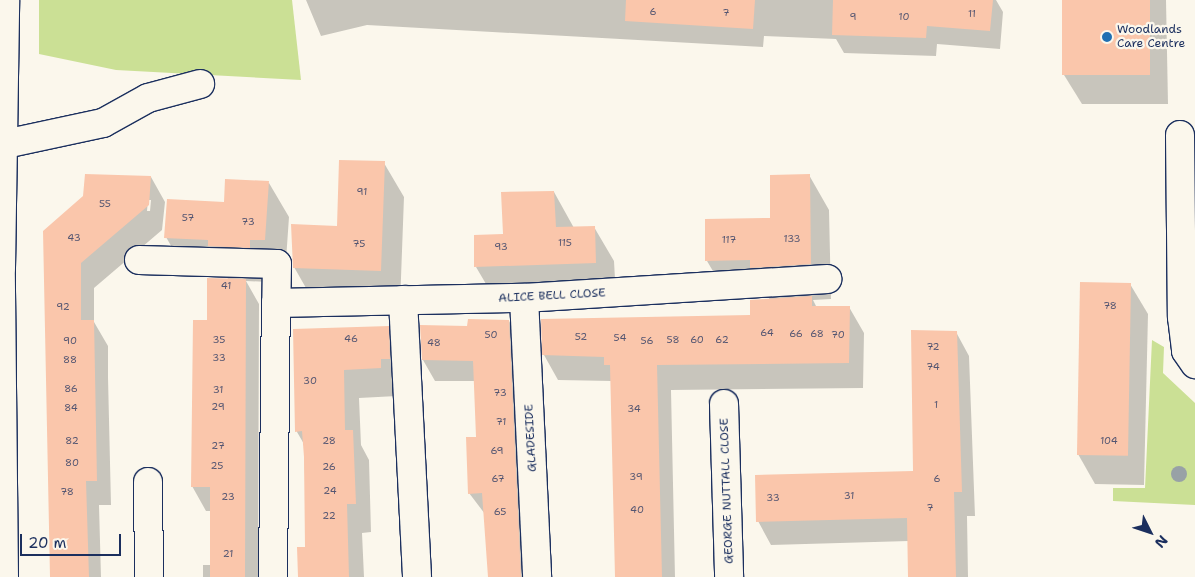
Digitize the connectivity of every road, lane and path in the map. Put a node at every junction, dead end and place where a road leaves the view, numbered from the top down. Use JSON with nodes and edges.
{"nodes":[{"id":1,"x":3,"y":13,"type":"edge"},
{"id":2,"x":200,"y":84,"type":"dead end"},
{"id":3,"x":1180,"y":136,"type":"dead end"},
{"id":4,"x":5,"y":144,"type":"junction"},
{"id":5,"x":139,"y":260,"type":"dead end"},
{"id":6,"x":827,"y":279,"type":"dead end"},
{"id":7,"x":524,"y":298,"type":"junction"},
{"id":8,"x":403,"y":300,"type":"junction"},
{"id":9,"x":276,"y":303,"type":"junction"},
{"id":10,"x":1195,"y":364,"type":"edge"},
{"id":11,"x":724,"y":404,"type":"dead end"},
{"id":12,"x":148,"y":482,"type":"dead end"},
{"id":13,"x":4,"y":577,"type":"edge"},
{"id":14,"x":150,"y":577,"type":"edge"},
{"id":15,"x":273,"y":577,"type":"edge"},
{"id":16,"x":417,"y":577,"type":"edge"},
{"id":17,"x":537,"y":577,"type":"edge"},
{"id":18,"x":729,"y":577,"type":"edge"}],
"edges":[{"from":1,"to":4,"type":"street"},
{"from":2,"to":4,"type":"street"},
{"from":3,"to":10,"type":"street"},
{"from":4,"to":13,"type":"street"},
{"from":5,"to":9,"type":"street"},
{"from":6,"to":7,"type":"street","name":"ALICE BELL CLOSE"},
{"from":7,"to":8,"type":"street","name":"ALICE BELL CLOSE"},
{"from":7,"to":17,"type":"street","name":"GLADESIDE"},
{"from":8,"to":9,"type":"street","name":"ALICE BELL CLOSE"},
{"from":8,"to":16,"type":"street"},
{"from":9,"to":15,"type":"street"},
{"from":11,"to":18,"type":"street","name":"GEORGE NUTTALL CLOSE"},
{"from":12,"to":14,"type":"street"}]}
